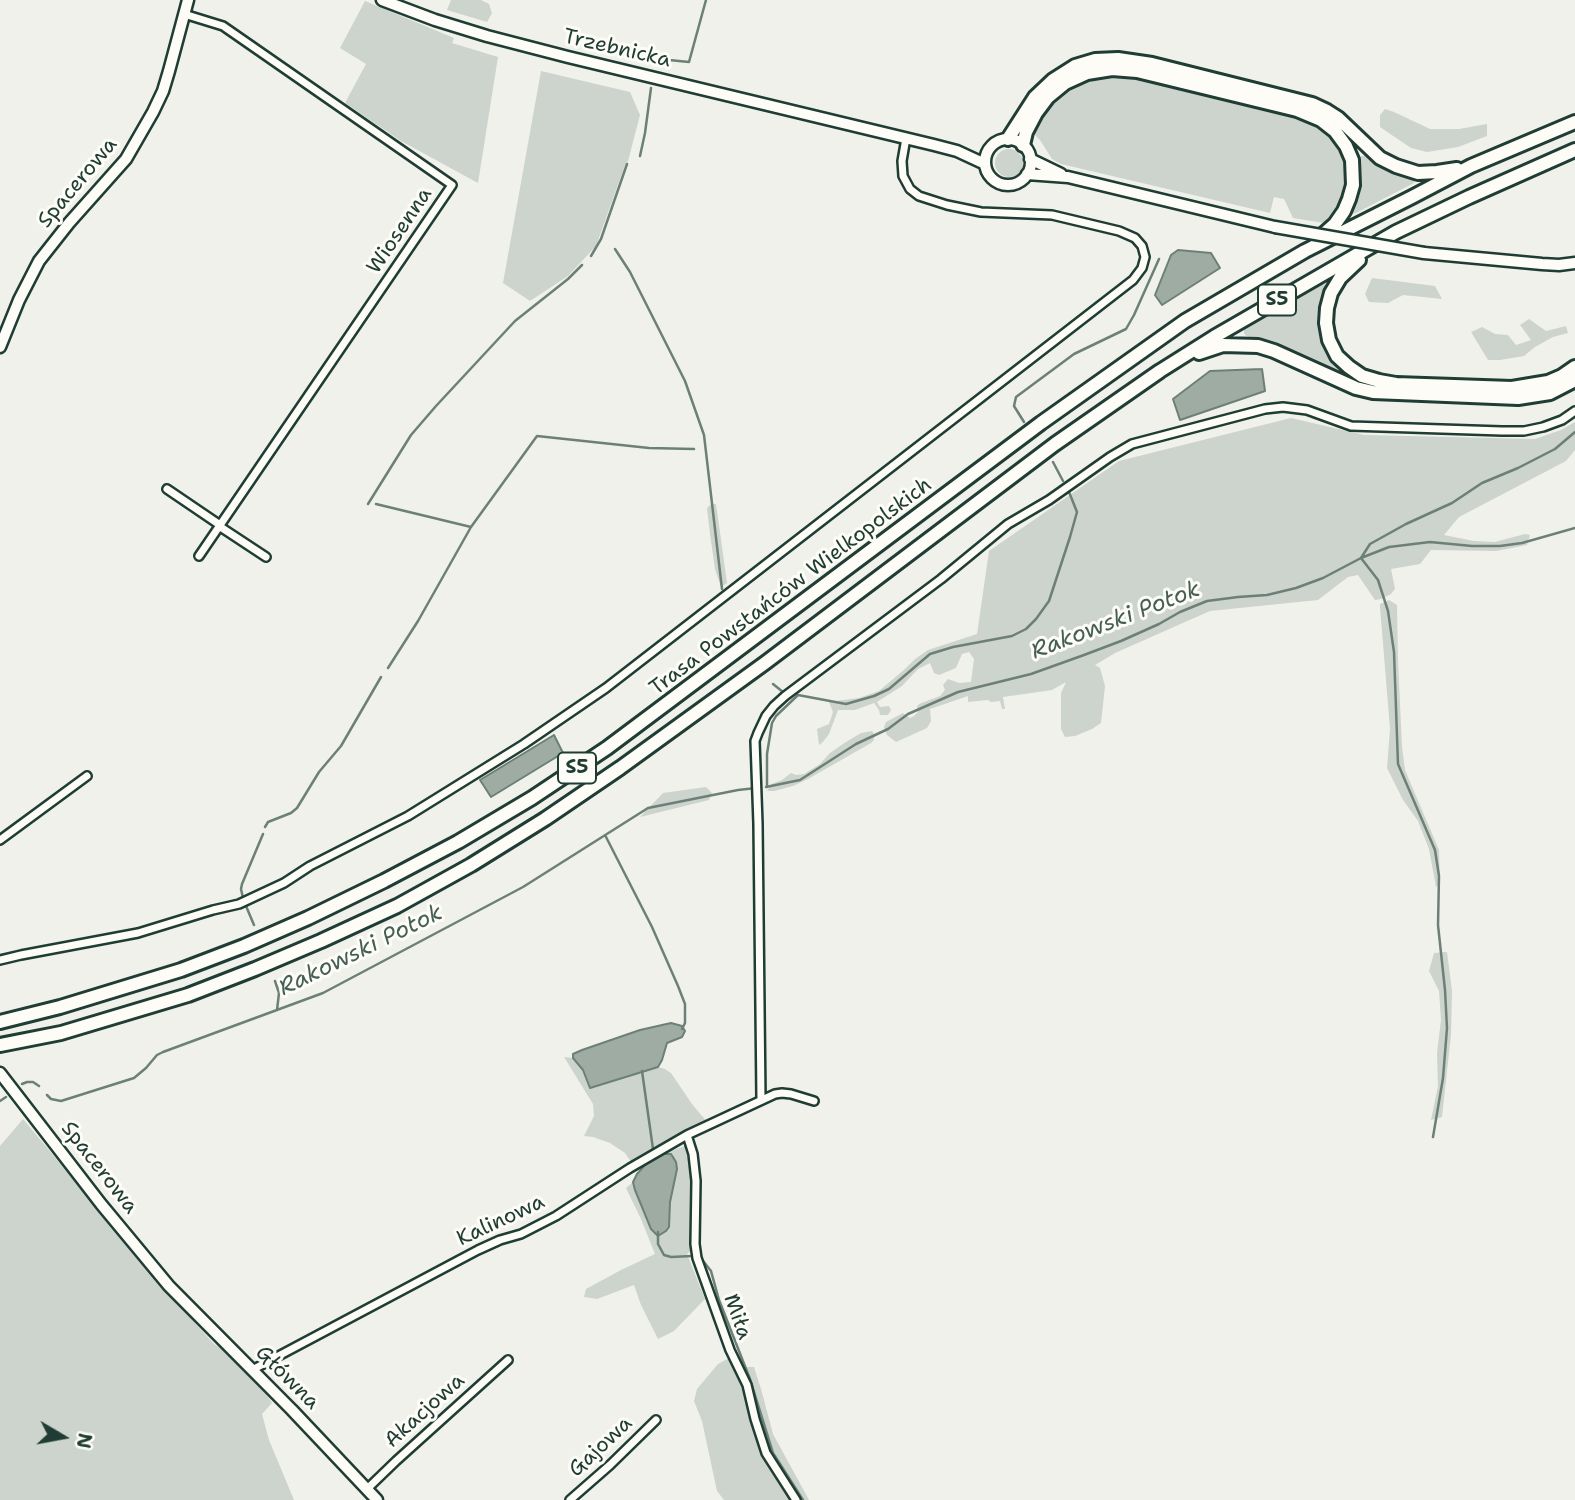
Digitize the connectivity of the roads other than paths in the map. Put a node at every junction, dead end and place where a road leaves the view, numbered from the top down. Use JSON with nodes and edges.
{"nodes":[{"id":1,"x":188,"y":0,"type":"edge"},
{"id":2,"x":382,"y":0,"type":"edge"},
{"id":3,"x":184,"y":14,"type":"junction"},
{"id":4,"x":1575,"y":122,"type":"edge"},
{"id":5,"x":906,"y":138,"type":"junction"},
{"id":6,"x":1008,"y":139,"type":"junction"},
{"id":7,"x":1023,"y":145,"type":"junction"},
{"id":8,"x":989,"y":149,"type":"junction"},
{"id":9,"x":1575,"y":150,"type":"edge"},
{"id":10,"x":957,"y":151,"type":"junction"},
{"id":11,"x":1030,"y":159,"type":"junction"},
{"id":12,"x":985,"y":164,"type":"junction"},
{"id":13,"x":1471,"y":166,"type":"junction"},
{"id":14,"x":1027,"y":174,"type":"junction"},
{"id":15,"x":1068,"y":177,"type":"junction"},
{"id":16,"x":1396,"y":232,"type":"junction"},
{"id":17,"x":1305,"y":251,"type":"junction"},
{"id":18,"x":1575,"y":263,"type":"edge"},
{"id":19,"x":1559,"y":265,"type":"junction"},
{"id":20,"x":1575,"y":270,"type":"edge"},
{"id":21,"x":0,"y":347,"type":"edge"},
{"id":22,"x":1575,"y":367,"type":"edge"},
{"id":23,"x":1160,"y":371,"type":"junction"},
{"id":24,"x":1575,"y":380,"type":"edge"},
{"id":25,"x":1575,"y":411,"type":"edge"},
{"id":26,"x":167,"y":489,"type":"dead end"},
{"id":27,"x":220,"y":526,"type":"junction"},
{"id":28,"x":199,"y":556,"type":"dead end"},
{"id":29,"x":266,"y":557,"type":"dead end"},
{"id":30,"x":87,"y":776,"type":"dead end"},
{"id":31,"x":0,"y":840,"type":"edge"},
{"id":32,"x":0,"y":960,"type":"edge"},
{"id":33,"x":0,"y":1022,"type":"edge"},
{"id":34,"x":0,"y":1045,"type":"edge"},
{"id":35,"x":0,"y":1073,"type":"edge"},
{"id":36,"x":761,"y":1100,"type":"junction"},
{"id":37,"x":814,"y":1101,"type":"dead end"},
{"id":38,"x":687,"y":1135,"type":"junction"},
{"id":39,"x":169,"y":1286,"type":"joint"},
{"id":40,"x":508,"y":1360,"type":"dead end"},
{"id":41,"x":252,"y":1370,"type":"junction"},
{"id":42,"x":656,"y":1420,"type":"dead end"},
{"id":43,"x":367,"y":1489,"type":"junction"},
{"id":44,"x":377,"y":1500,"type":"edge"},
{"id":45,"x":570,"y":1500,"type":"edge"},
{"id":46,"x":796,"y":1500,"type":"edge"}],
"edges":[{"from":1,"to":3,"type":"main road","name":"Spacerowa"},
{"from":2,"to":5,"type":"main road","name":"Trzebnicka"},
{"from":3,"to":21,"type":"main road","name":"Spacerowa"},
{"from":3,"to":27,"type":"street","name":"Wiosenna"},
{"from":4,"to":13,"type":"highway","name":"Trasa Powstańców Wielkopolskich","number":"S5"},
{"from":5,"to":10,"type":"main road","name":"Trzebnicka"},
{"from":5,"to":32,"type":"street"},
{"from":6,"to":7,"type":"main road"},
{"from":6,"to":8,"type":"main road"},
{"from":6,"to":13,"type":"highway"},
{"from":7,"to":11,"type":"main road"},
{"from":7,"to":17,"type":"highway"},
{"from":8,"to":10,"type":"main road"},
{"from":8,"to":12,"type":"main road"},
{"from":9,"to":16,"type":"highway","name":"Trasa Powstańców Wielkopolskich","number":"S5"},
{"from":10,"to":12,"type":"main road"},
{"from":11,"to":14,"type":"main road"},
{"from":11,"to":15,"type":"main road"},
{"from":12,"to":14,"type":"main road"},
{"from":13,"to":17,"type":"highway","name":"Trasa Powstańców Wielkopolskich","number":"S5"},
{"from":14,"to":15,"type":"main road"},
{"from":15,"to":19,"type":"main road","bridge":true},
{"from":16,"to":22,"type":"highway"},
{"from":16,"to":23,"type":"highway","name":"Trasa Powstańców Wielkopolskich","number":"S5"},
{"from":17,"to":33,"type":"highway","name":"Trasa Powstańców Wielkopolskich","number":"S5"},
{"from":18,"to":19,"type":"main road"},
{"from":19,"to":20,"type":"main road"},
{"from":23,"to":24,"type":"highway"},
{"from":23,"to":34,"type":"highway","name":"Trasa Powstańców Wielkopolskich","number":"S5"},
{"from":25,"to":36,"type":"street"},
{"from":26,"to":27,"type":"street"},
{"from":27,"to":28,"type":"street","name":"Wiosenna"},
{"from":27,"to":29,"type":"street"},
{"from":30,"to":31,"type":"street"},
{"from":35,"to":39,"type":"main road","name":"Spacerowa"},
{"from":36,"to":37,"type":"street","name":"Kalinowa"},
{"from":36,"to":38,"type":"street","name":"Kalinowa"},
{"from":38,"to":41,"type":"street","name":"Kalinowa"},
{"from":38,"to":46,"type":"street","name":"Miła"},
{"from":39,"to":41,"type":"main road","name":"Główna"},
{"from":40,"to":43,"type":"street","name":"Akacjowa"},
{"from":41,"to":43,"type":"main road","name":"Główna"},
{"from":42,"to":45,"type":"street","name":"Gajowa"},
{"from":43,"to":44,"type":"main road","name":"Główna"}]}
